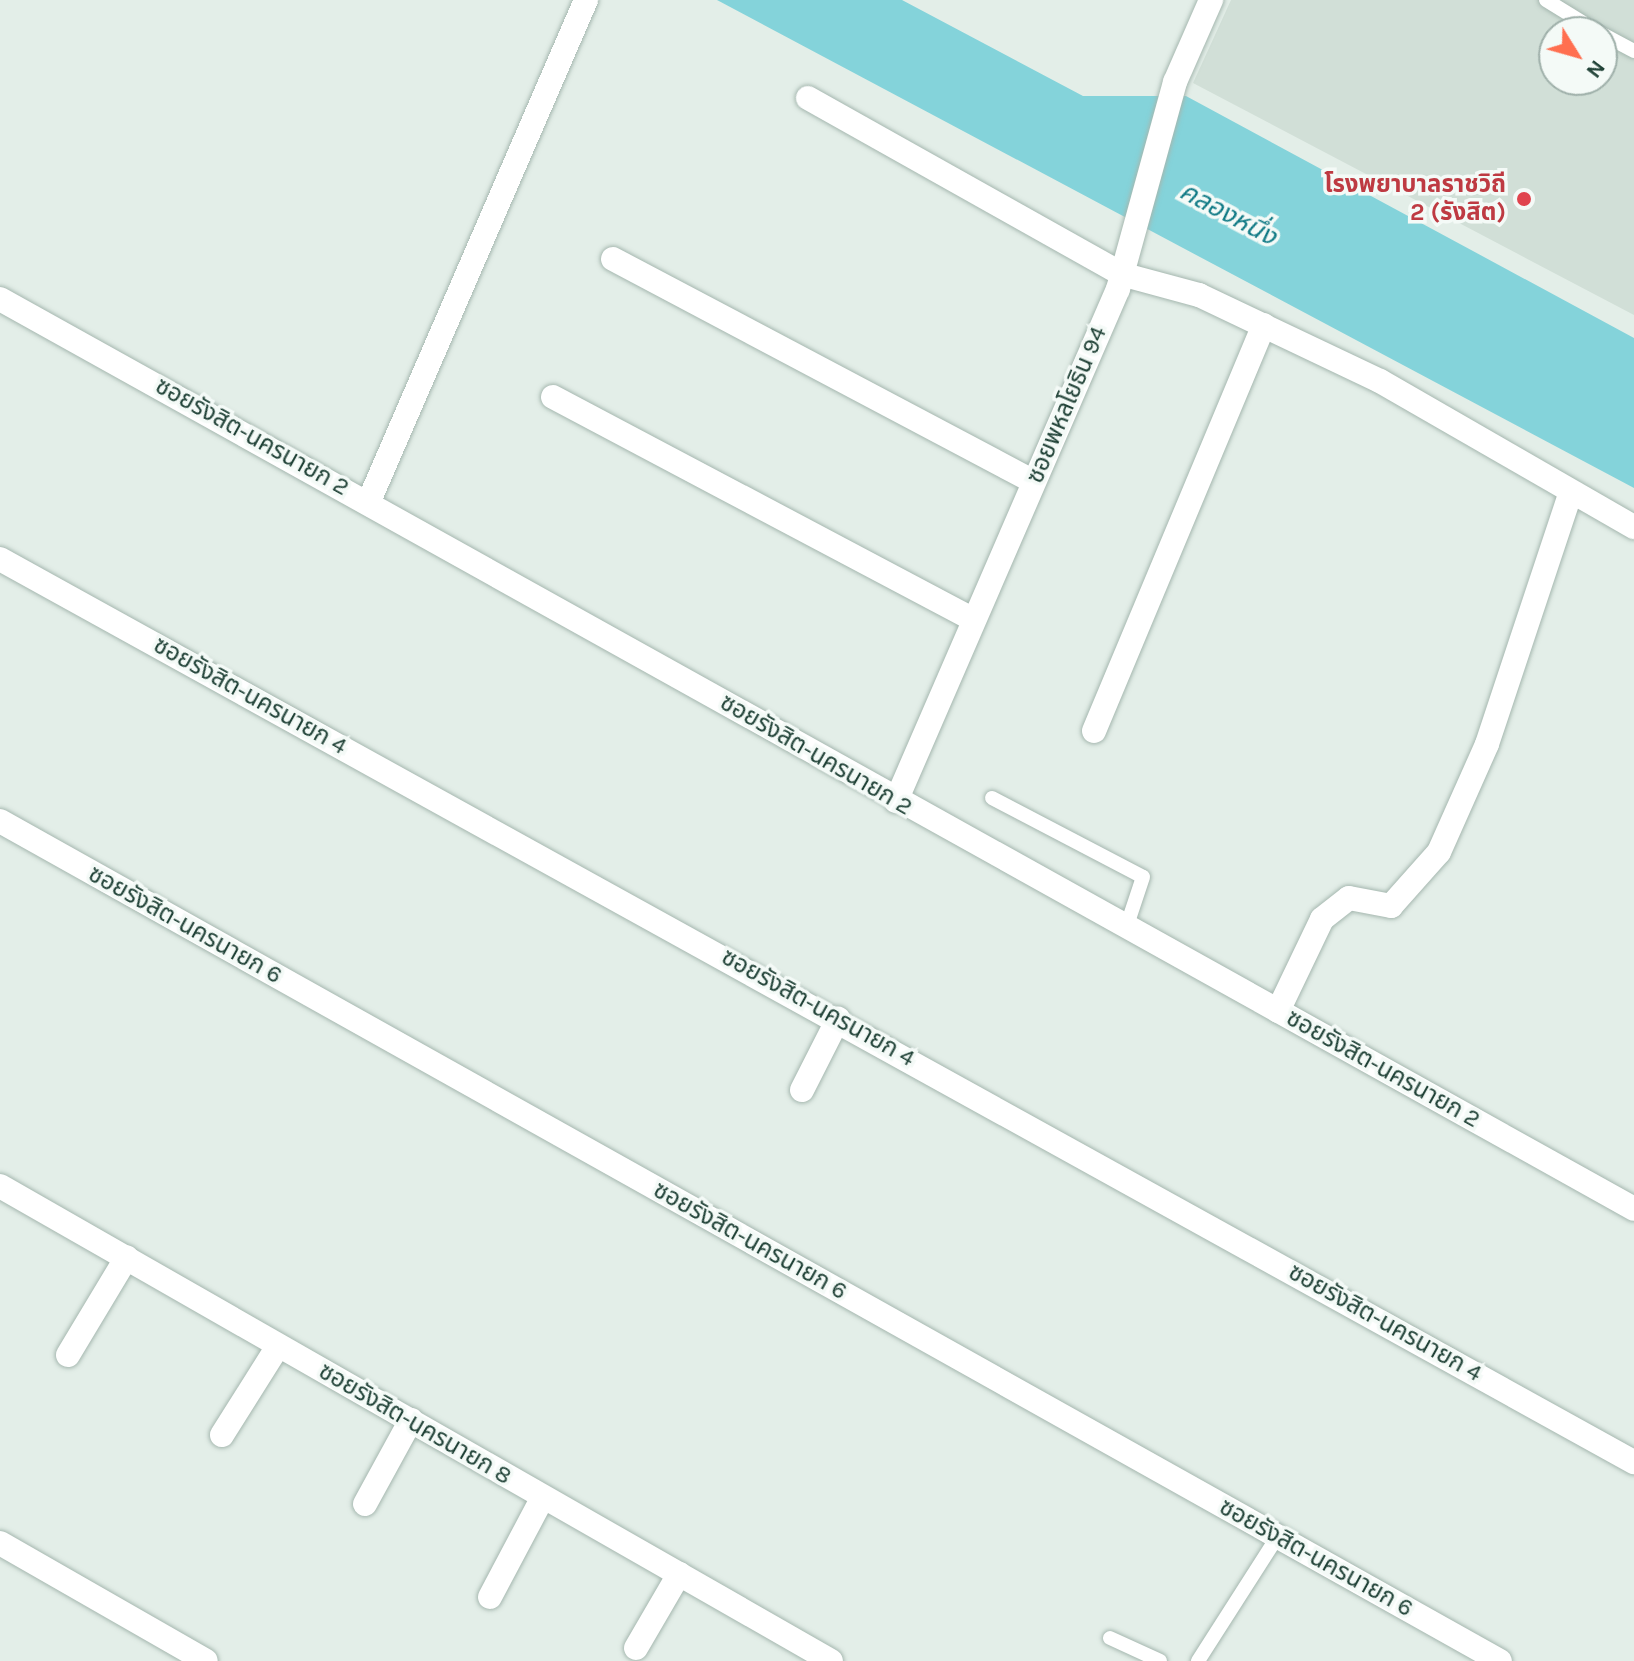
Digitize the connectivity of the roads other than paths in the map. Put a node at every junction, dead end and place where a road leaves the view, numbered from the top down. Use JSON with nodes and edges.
{"nodes":[{"id":1,"x":586,"y":0,"type":"edge"},
{"id":2,"x":1211,"y":0,"type":"edge"},
{"id":3,"x":1546,"y":0,"type":"edge"},
{"id":4,"x":1572,"y":16,"type":"edge"},
{"id":5,"x":808,"y":98,"type":"dead end"},
{"id":6,"x":613,"y":259,"type":"dead end"},
{"id":7,"x":1124,"y":265,"type":"junction"},
{"id":8,"x":0,"y":299,"type":"edge"},
{"id":9,"x":1264,"y":325,"type":"junction"},
{"id":10,"x":553,"y":397,"type":"dead end"},
{"id":11,"x":1034,"y":482,"type":"junction"},
{"id":12,"x":1570,"y":494,"type":"junction"},
{"id":13,"x":369,"y":501,"type":"junction"},
{"id":14,"x":1634,"y":527,"type":"edge"},
{"id":15,"x":0,"y":559,"type":"edge"},
{"id":16,"x":974,"y":620,"type":"junction"},
{"id":17,"x":1094,"y":731,"type":"dead end"},
{"id":18,"x":992,"y":798,"type":"dead end"},
{"id":19,"x":896,"y":801,"type":"junction"},
{"id":20,"x":0,"y":821,"type":"edge"},
{"id":21,"x":1126,"y":928,"type":"junction"},
{"id":22,"x":1278,"y":1011,"type":"junction"},
{"id":23,"x":838,"y":1019,"type":"junction"},
{"id":24,"x":802,"y":1090,"type":"dead end"},
{"id":25,"x":0,"y":1186,"type":"edge"},
{"id":26,"x":1634,"y":1209,"type":"edge"},
{"id":27,"x":127,"y":1257,"type":"junction"},
{"id":28,"x":278,"y":1346,"type":"junction"},
{"id":29,"x":68,"y":1355,"type":"dead end"},
{"id":30,"x":411,"y":1420,"type":"junction"},
{"id":31,"x":222,"y":1435,"type":"dead end"},
{"id":32,"x":1634,"y":1462,"type":"edge"},
{"id":33,"x":543,"y":1497,"type":"junction"},
{"id":34,"x":365,"y":1504,"type":"dead end"},
{"id":35,"x":1278,"y":1536,"type":"junction"},
{"id":36,"x":0,"y":1543,"type":"edge"},
{"id":37,"x":679,"y":1574,"type":"junction"},
{"id":38,"x":490,"y":1597,"type":"dead end"},
{"id":39,"x":1110,"y":1638,"type":"dead end"},
{"id":40,"x":636,"y":1648,"type":"dead end"},
{"id":41,"x":206,"y":1661,"type":"edge"},
{"id":42,"x":831,"y":1661,"type":"edge"},
{"id":43,"x":1160,"y":1661,"type":"edge"},
{"id":44,"x":1198,"y":1661,"type":"edge"},
{"id":45,"x":1500,"y":1661,"type":"edge"}],
"edges":[{"from":1,"to":13,"type":"street"},
{"from":2,"to":7,"type":"street","name":"ซอยพหลโยธิน 94"},
{"from":3,"to":4,"type":"lane"},
{"from":5,"to":7,"type":"street"},
{"from":6,"to":11,"type":"street"},
{"from":7,"to":9,"type":"street"},
{"from":7,"to":11,"type":"street","name":"ซอยพหลโยธิน 94"},
{"from":8,"to":13,"type":"street","name":"ซอยรังสิต-นครนายก 2"},
{"from":9,"to":12,"type":"street"},
{"from":9,"to":17,"type":"street"},
{"from":10,"to":16,"type":"street"},
{"from":11,"to":16,"type":"street","name":"ซอยพหลโยธิน 94"},
{"from":12,"to":14,"type":"street"},
{"from":12,"to":22,"type":"street"},
{"from":13,"to":19,"type":"street","name":"ซอยรังสิต-นครนายก 2"},
{"from":15,"to":23,"type":"street","name":"ซอยรังสิต-นครนายก 4"},
{"from":16,"to":19,"type":"street","name":"ซอยพหลโยธิน 94"},
{"from":18,"to":21,"type":"lane"},
{"from":19,"to":21,"type":"street","name":"ซอยรังสิต-นครนายก 2"},
{"from":20,"to":35,"type":"street","name":"ซอยรังสิต-นครนายก 6"},
{"from":21,"to":22,"type":"street","name":"ซอยรังสิต-นครนายก 2"},
{"from":22,"to":26,"type":"street","name":"ซอยรังสิต-นครนายก 2"},
{"from":23,"to":24,"type":"street"},
{"from":23,"to":32,"type":"street","name":"ซอยรังสิต-นครนายก 4"},
{"from":25,"to":27,"type":"street","name":"ซอยรังสิต-นครนายก 8"},
{"from":27,"to":28,"type":"street","name":"ซอยรังสิต-นครนายก 8"},
{"from":27,"to":29,"type":"street"},
{"from":28,"to":30,"type":"street","name":"ซอยรังสิต-นครนายก 8"},
{"from":28,"to":31,"type":"street"},
{"from":30,"to":33,"type":"street","name":"ซอยรังสิต-นครนายก 8"},
{"from":30,"to":34,"type":"street"},
{"from":33,"to":37,"type":"street","name":"ซอยรังสิต-นครนายก 8"},
{"from":33,"to":38,"type":"street"},
{"from":35,"to":44,"type":"lane"},
{"from":35,"to":45,"type":"street","name":"ซอยรังสิต-นครนายก 6"},
{"from":36,"to":41,"type":"street"},
{"from":37,"to":40,"type":"street"},
{"from":37,"to":42,"type":"street","name":"ซอยรังสิต-นครนายก 8"},
{"from":39,"to":43,"type":"lane"}]}
